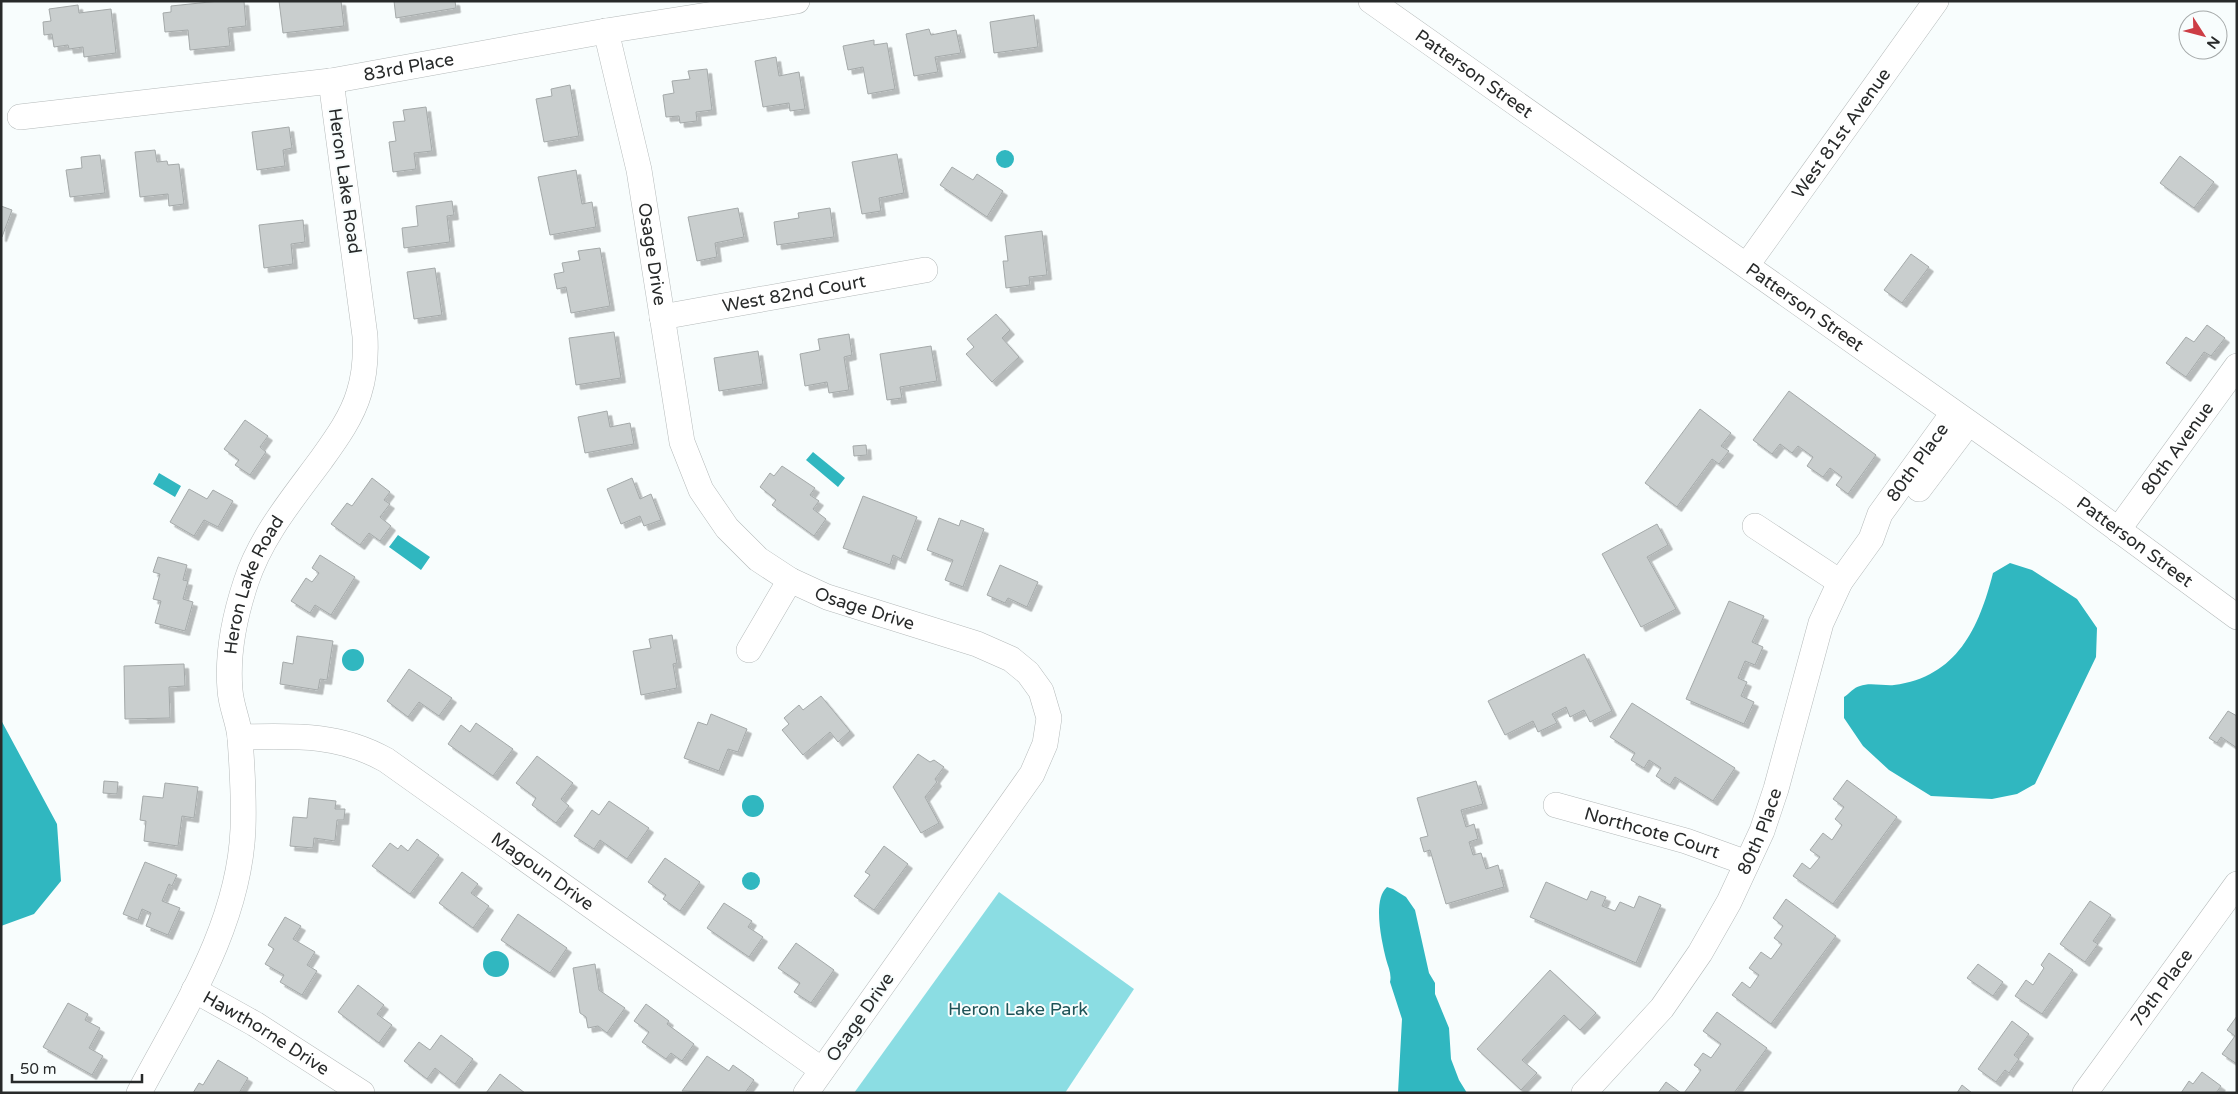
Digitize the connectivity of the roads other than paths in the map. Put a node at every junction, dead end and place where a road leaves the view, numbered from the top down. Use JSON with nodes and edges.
{"nodes":[{"id":1,"x":797,"y":1,"type":"edge"},
{"id":2,"x":1371,"y":1,"type":"edge"},
{"id":3,"x":1936,"y":1,"type":"edge"},
{"id":4,"x":606,"y":31,"type":"junction"},
{"id":5,"x":331,"y":81,"type":"junction"},
{"id":6,"x":20,"y":116,"type":"dead end"},
{"id":7,"x":1747,"y":266,"type":"junction"},
{"id":8,"x":926,"y":270,"type":"dead end"},
{"id":9,"x":662,"y":317,"type":"junction"},
{"id":10,"x":2237,"y":366,"type":"edge"},
{"id":11,"x":1961,"y":419,"type":"junction"},
{"id":12,"x":1755,"y":526,"type":"dead end"},
{"id":13,"x":2118,"y":530,"type":"junction"},
{"id":14,"x":790,"y":580,"type":"junction"},
{"id":15,"x":1840,"y":582,"type":"junction"},
{"id":16,"x":2237,"y":617,"type":"edge"},
{"id":17,"x":749,"y":650,"type":"dead end"},
{"id":18,"x":240,"y":737,"type":"junction"},
{"id":19,"x":1556,"y":805,"type":"dead end"},
{"id":20,"x":1747,"y":864,"type":"junction"},
{"id":21,"x":2237,"y":884,"type":"edge"},
{"id":22,"x":194,"y":990,"type":"junction"},
{"id":23,"x":822,"y":1070,"type":"junction"},
{"id":24,"x":139,"y":1093,"type":"edge"},
{"id":25,"x":362,"y":1093,"type":"edge"},
{"id":26,"x":806,"y":1093,"type":"edge"},
{"id":27,"x":1584,"y":1093,"type":"edge"},
{"id":28,"x":2085,"y":1093,"type":"edge"}],
"edges":[{"from":1,"to":4,"type":"street","name":"83rd Place"},
{"from":2,"to":7,"type":"street","name":"Patterson Street"},
{"from":3,"to":7,"type":"street","name":"West 81st Avenue"},
{"from":4,"to":5,"type":"street","name":"83rd Place"},
{"from":4,"to":9,"type":"street","name":"Osage Drive"},
{"from":5,"to":6,"type":"street","name":"83rd Place"},
{"from":5,"to":18,"type":"street","name":"Heron Lake Road"},
{"from":7,"to":11,"type":"street","name":"Patterson Street"},
{"from":8,"to":9,"type":"street","name":"West 82nd Court"},
{"from":9,"to":14,"type":"street","name":"Osage Drive"},
{"from":10,"to":13,"type":"street","name":"80th Avenue"},
{"from":11,"to":13,"type":"street","name":"Patterson Street"},
{"from":11,"to":15,"type":"street","name":"80th Place"},
{"from":12,"to":15,"type":"street"},
{"from":13,"to":16,"type":"street","name":"Patterson Street"},
{"from":14,"to":17,"type":"street"},
{"from":14,"to":23,"type":"street","name":"Osage Drive"},
{"from":15,"to":20,"type":"street","name":"80th Place"},
{"from":18,"to":22,"type":"street","name":"Heron Lake Road"},
{"from":18,"to":23,"type":"street","name":"Magoun Drive"},
{"from":19,"to":20,"type":"street","name":"Northcote Court"},
{"from":20,"to":27,"type":"street","name":"80th Place"},
{"from":21,"to":28,"type":"street","name":"79th Place"},
{"from":22,"to":24,"type":"street","name":"Heron Lake Road"},
{"from":22,"to":25,"type":"street","name":"Hawthorne Drive"},
{"from":23,"to":26,"type":"street","name":"Osage Drive"}]}
